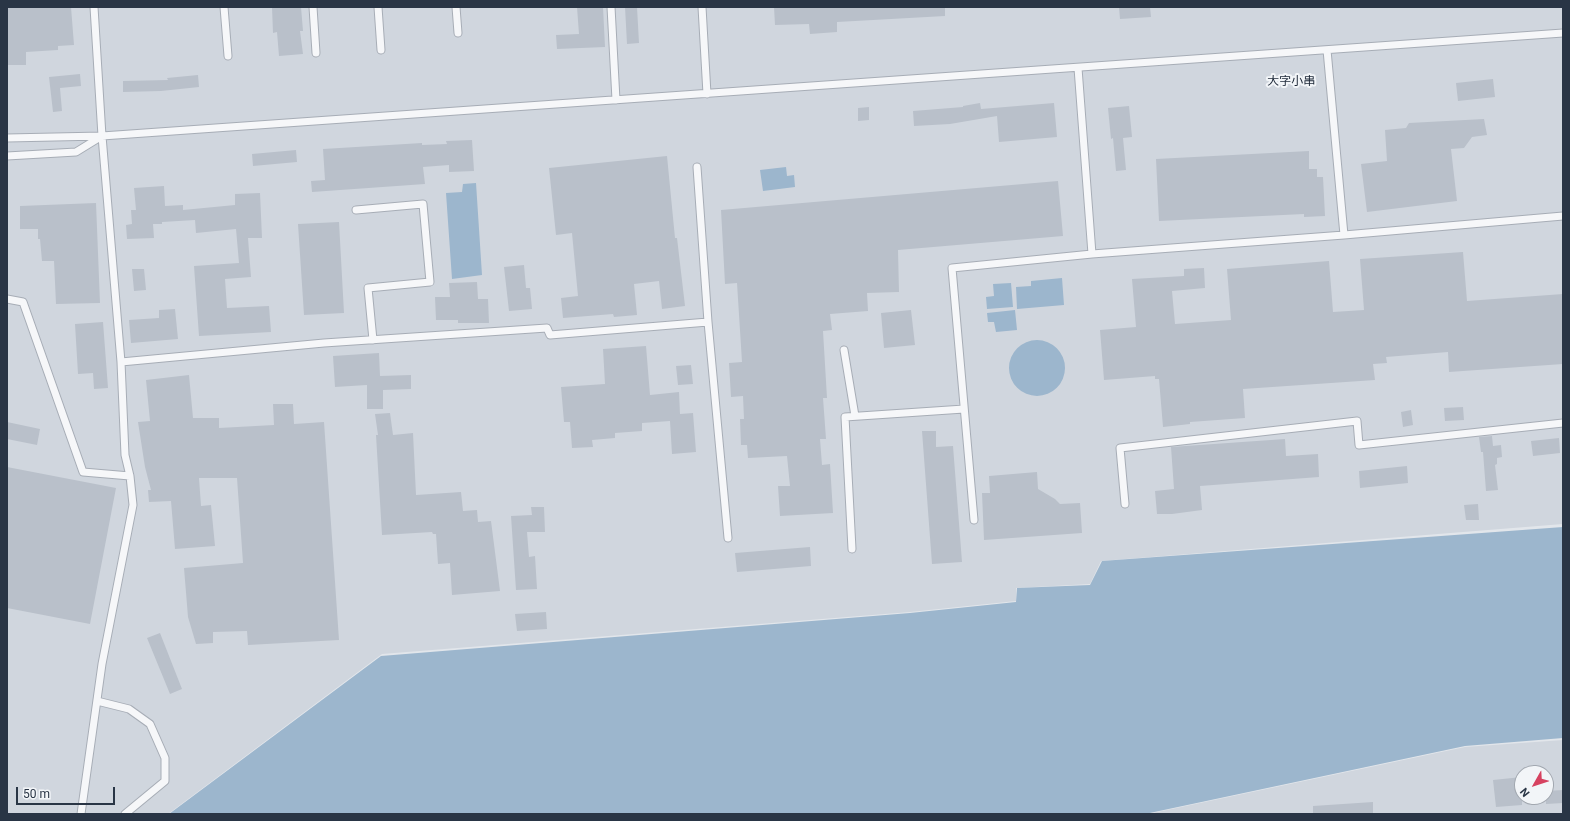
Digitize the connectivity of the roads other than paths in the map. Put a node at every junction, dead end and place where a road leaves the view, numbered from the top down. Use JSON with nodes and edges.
{"nodes":[{"id":1,"x":94,"y":7,"type":"edge"},
{"id":2,"x":224,"y":7,"type":"edge"},
{"id":3,"x":313,"y":7,"type":"edge"},
{"id":4,"x":378,"y":7,"type":"edge"},
{"id":5,"x":456,"y":7,"type":"edge"},
{"id":6,"x":611,"y":7,"type":"edge"},
{"id":7,"x":702,"y":7,"type":"edge"},
{"id":8,"x":458,"y":33,"type":"dead end"},
{"id":9,"x":1563,"y":33,"type":"edge"},
{"id":10,"x":381,"y":50,"type":"dead end"},
{"id":11,"x":1327,"y":50,"type":"junction"},
{"id":12,"x":316,"y":53,"type":"dead end"},
{"id":13,"x":228,"y":56,"type":"dead end"},
{"id":14,"x":1078,"y":68,"type":"junction"},
{"id":15,"x":708,"y":94,"type":"junction"},
{"id":16,"x":616,"y":100,"type":"junction"},
{"id":17,"x":102,"y":136,"type":"junction"},
{"id":18,"x":7,"y":138,"type":"edge"},
{"id":19,"x":7,"y":156,"type":"edge"},
{"id":20,"x":697,"y":167,"type":"dead end"},
{"id":21,"x":356,"y":210,"type":"dead end"},
{"id":22,"x":1563,"y":216,"type":"edge"},
{"id":23,"x":1344,"y":235,"type":"junction"},
{"id":24,"x":1092,"y":254,"type":"junction"},
{"id":25,"x":7,"y":299,"type":"edge"},
{"id":26,"x":708,"y":322,"type":"junction"},
{"id":27,"x":373,"y":340,"type":"junction"},
{"id":28,"x":844,"y":350,"type":"dead end"},
{"id":29,"x":121,"y":362,"type":"junction"},
{"id":30,"x":964,"y":409,"type":"junction"},
{"id":31,"x":855,"y":416,"type":"junction"},
{"id":32,"x":1563,"y":423,"type":"edge"},
{"id":33,"x":130,"y":476,"type":"junction"},
{"id":34,"x":1125,"y":504,"type":"dead end"},
{"id":35,"x":974,"y":520,"type":"dead end"},
{"id":36,"x":728,"y":538,"type":"dead end"},
{"id":37,"x":852,"y":549,"type":"dead end"},
{"id":38,"x":97,"y":701,"type":"junction"},
{"id":39,"x":81,"y":814,"type":"edge"},
{"id":40,"x":126,"y":814,"type":"edge"}],
"edges":[{"from":1,"to":17,"type":"lane"},
{"from":2,"to":13,"type":"lane"},
{"from":3,"to":12,"type":"lane"},
{"from":4,"to":10,"type":"lane"},
{"from":5,"to":8,"type":"lane"},
{"from":6,"to":16,"type":"lane"},
{"from":7,"to":15,"type":"lane"},
{"from":9,"to":11,"type":"lane"},
{"from":11,"to":14,"type":"lane"},
{"from":11,"to":23,"type":"lane"},
{"from":14,"to":15,"type":"lane"},
{"from":14,"to":24,"type":"lane"},
{"from":15,"to":16,"type":"lane"},
{"from":16,"to":17,"type":"lane"},
{"from":17,"to":18,"type":"lane"},
{"from":17,"to":19,"type":"lane"},
{"from":17,"to":29,"type":"lane"},
{"from":20,"to":26,"type":"lane"},
{"from":21,"to":27,"type":"lane"},
{"from":22,"to":23,"type":"lane"},
{"from":23,"to":24,"type":"lane"},
{"from":24,"to":30,"type":"lane"},
{"from":25,"to":33,"type":"lane"},
{"from":26,"to":27,"type":"lane"},
{"from":26,"to":36,"type":"lane"},
{"from":27,"to":29,"type":"lane"},
{"from":28,"to":31,"type":"lane"},
{"from":29,"to":33,"type":"lane"},
{"from":30,"to":31,"type":"lane"},
{"from":30,"to":35,"type":"lane"},
{"from":31,"to":37,"type":"lane"},
{"from":32,"to":34,"type":"lane"},
{"from":33,"to":38,"type":"lane"},
{"from":38,"to":39,"type":"lane"},
{"from":38,"to":40,"type":"lane"}]}
